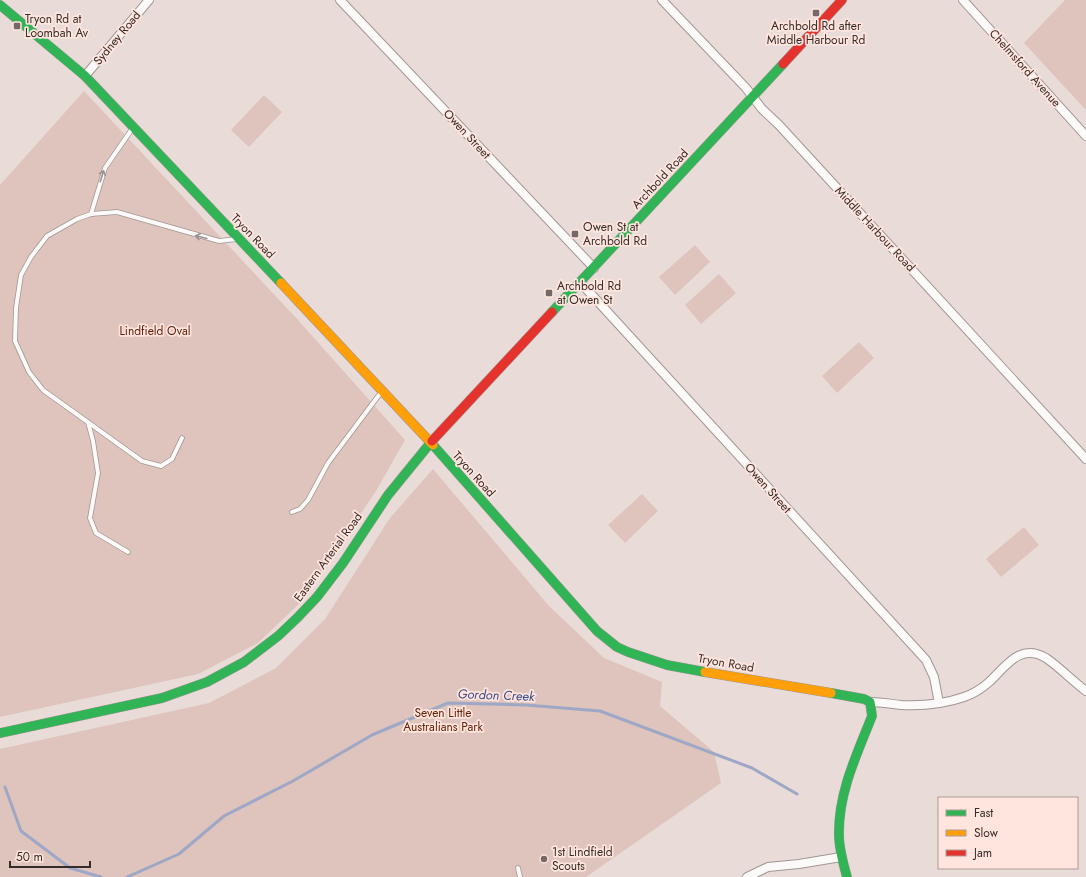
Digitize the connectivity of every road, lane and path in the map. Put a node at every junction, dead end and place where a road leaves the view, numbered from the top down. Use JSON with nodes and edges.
{"nodes":[{"id":1,"x":149,"y":0,"type":"edge"},
{"id":2,"x":340,"y":0,"type":"edge"},
{"id":3,"x":662,"y":0,"type":"edge"},
{"id":4,"x":842,"y":0,"type":"edge"},
{"id":5,"x":963,"y":0,"type":"edge"},
{"id":6,"x":0,"y":5,"type":"edge"},
{"id":7,"x":85,"y":76,"type":"junction"},
{"id":8,"x":752,"y":97,"type":"junction"},
{"id":9,"x":133,"y":127,"type":"junction"},
{"id":10,"x":1086,"y":136,"type":"edge"},
{"id":11,"x":91,"y":214,"type":"junction"},
{"id":12,"x":239,"y":239,"type":"junction"},
{"id":13,"x":594,"y":268,"type":"junction"},
{"id":14,"x":580,"y":282,"type":"junction"},
{"id":15,"x":382,"y":390,"type":"junction"},
{"id":16,"x":88,"y":422,"type":"junction"},
{"id":17,"x":182,"y":438,"type":"dead end"},
{"id":18,"x":430,"y":443,"type":"junction"},
{"id":19,"x":1086,"y":459,"type":"edge"},
{"id":20,"x":292,"y":512,"type":"dead end"},
{"id":21,"x":128,"y":552,"type":"dead end"},
{"id":22,"x":1086,"y":691,"type":"edge"},
{"id":23,"x":870,"y":702,"type":"junction"},
{"id":24,"x":939,"y":703,"type":"junction"},
{"id":25,"x":0,"y":733,"type":"edge"},
{"id":26,"x":841,"y":857,"type":"junction"},
{"id":27,"x":518,"y":868,"type":"dead end"},
{"id":28,"x":520,"y":877,"type":"edge"},
{"id":29,"x":747,"y":877,"type":"edge"},
{"id":30,"x":847,"y":877,"type":"edge"}],
"edges":[{"from":1,"to":7,"type":"street","name":"Sydney Road"},
{"from":2,"to":13,"type":"street","name":"Owen Street"},
{"from":3,"to":8,"type":"street","name":"Middle Harbour Road"},
{"from":4,"to":8,"type":"street","name":"Archbold Road"},
{"from":5,"to":10,"type":"street","name":"Chelmsford Avenue"},
{"from":6,"to":7,"type":"street","name":"Tryon Road"},
{"from":7,"to":9,"type":"street","name":"Tryon Road"},
{"from":8,"to":13,"type":"street","name":"Archbold Road"},
{"from":8,"to":19,"type":"street","name":"Middle Harbour Road"},
{"from":11,"to":9,"type":"lane","one_way":true},
{"from":9,"to":12,"type":"street","name":"Tryon Road"},
{"from":12,"to":11,"type":"lane","one_way":true},
{"from":11,"to":16,"type":"lane"},
{"from":12,"to":15,"type":"street","name":"Tryon Road"},
{"from":13,"to":14,"type":"street","name":"Archbold Road"},
{"from":14,"to":18,"type":"street","name":"Archbold Road"},
{"from":14,"to":24,"type":"street","name":"Owen Street"},
{"from":15,"to":18,"type":"street","name":"Tryon Road"},
{"from":15,"to":20,"type":"lane"},
{"from":16,"to":17,"type":"lane"},
{"from":16,"to":21,"type":"lane"},
{"from":18,"to":23,"type":"street","name":"Tryon Road"},
{"from":18,"to":25,"type":"street","name":"Eastern Arterial Road"},
{"from":22,"to":24,"type":"street"},
{"from":23,"to":24,"type":"street"},
{"from":23,"to":26,"type":"street"},
{"from":26,"to":29,"type":"street"},
{"from":26,"to":30,"type":"street"},
{"from":27,"to":28,"type":"lane"}]}
